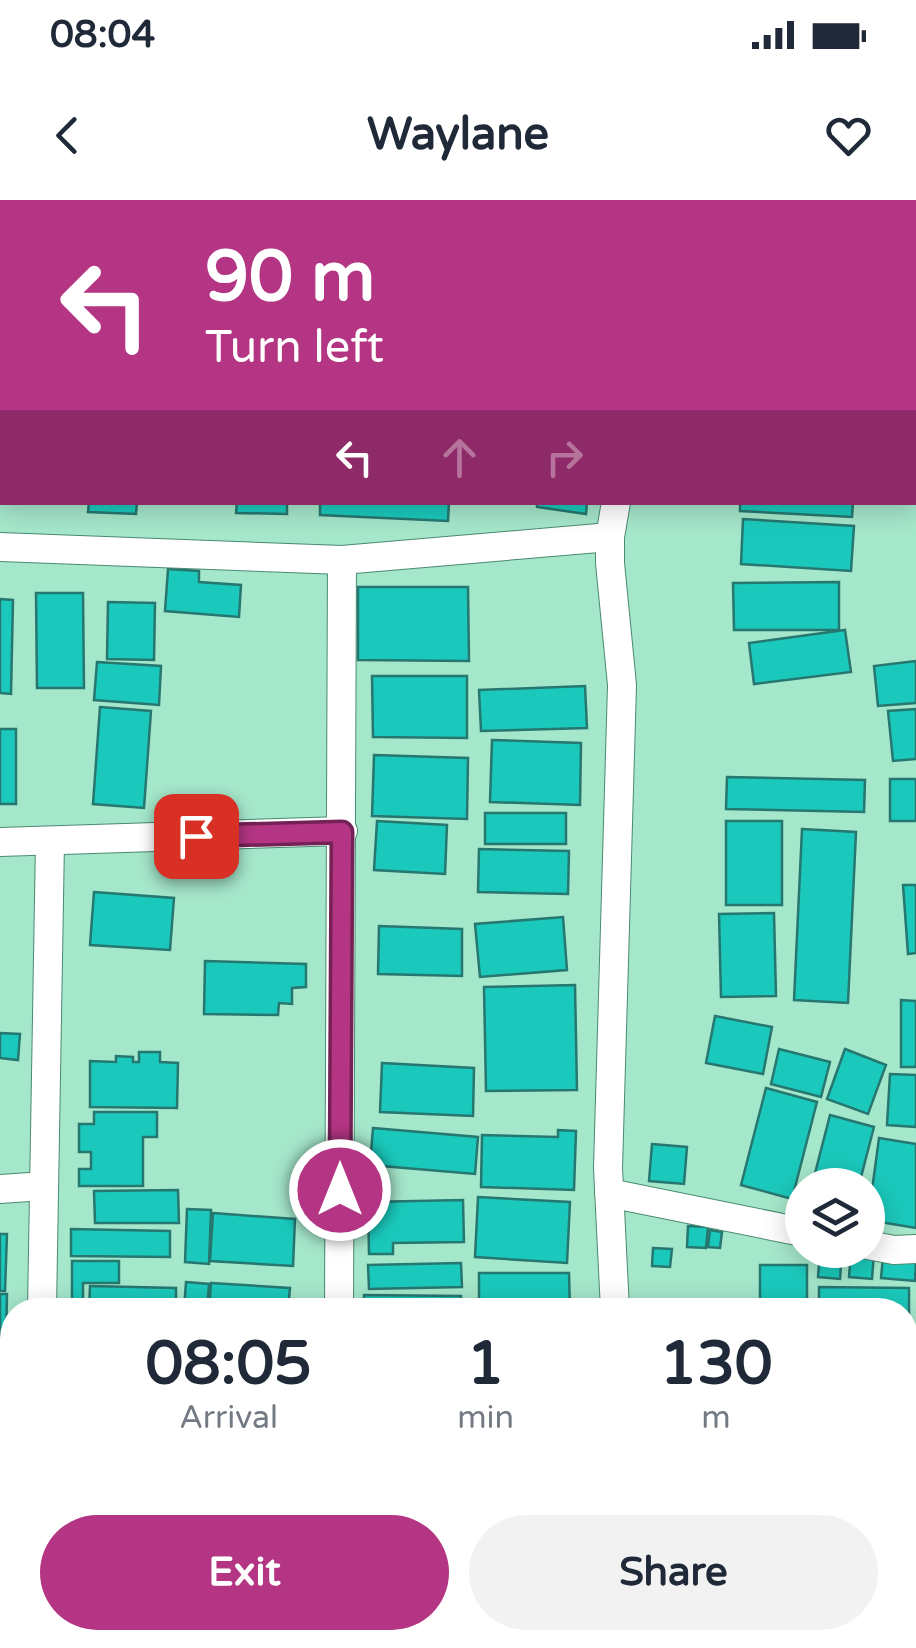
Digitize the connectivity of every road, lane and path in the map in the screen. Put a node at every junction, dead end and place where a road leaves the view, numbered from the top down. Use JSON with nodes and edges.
{"nodes":[{"id":1,"x":615,"y":505,"type":"edge"},
{"id":2,"x":610,"y":537,"type":"junction"},
{"id":3,"x":0,"y":547,"type":"edge"},
{"id":4,"x":342,"y":560,"type":"junction"},
{"id":5,"x":342,"y":832,"type":"junction"},
{"id":6,"x":50,"y":841,"type":"junction"},
{"id":7,"x":0,"y":842,"type":"edge"},
{"id":8,"x":44,"y":1186,"type":"junction"},
{"id":9,"x":0,"y":1189,"type":"edge"},
{"id":10,"x":609,"y":1194,"type":"junction"},
{"id":11,"x":785,"y":1229,"type":"edge"},
{"id":12,"x":885,"y":1248,"type":"edge"},
{"id":13,"x":916,"y":1249,"type":"edge"},
{"id":14,"x":42,"y":1298,"type":"edge"},
{"id":15,"x":339,"y":1298,"type":"edge"},
{"id":16,"x":613,"y":1298,"type":"edge"}],
"edges":[{"from":1,"to":2,"type":"street"},
{"from":2,"to":4,"type":"street"},
{"from":2,"to":10,"type":"street"},
{"from":3,"to":4,"type":"street"},
{"from":4,"to":5,"type":"street"},
{"from":5,"to":6,"type":"street"},
{"from":5,"to":15,"type":"street"},
{"from":6,"to":7,"type":"street"},
{"from":6,"to":8,"type":"street"},
{"from":8,"to":9,"type":"street"},
{"from":8,"to":14,"type":"street"},
{"from":10,"to":11,"type":"street"},
{"from":10,"to":16,"type":"street"},
{"from":12,"to":13,"type":"street"}]}
